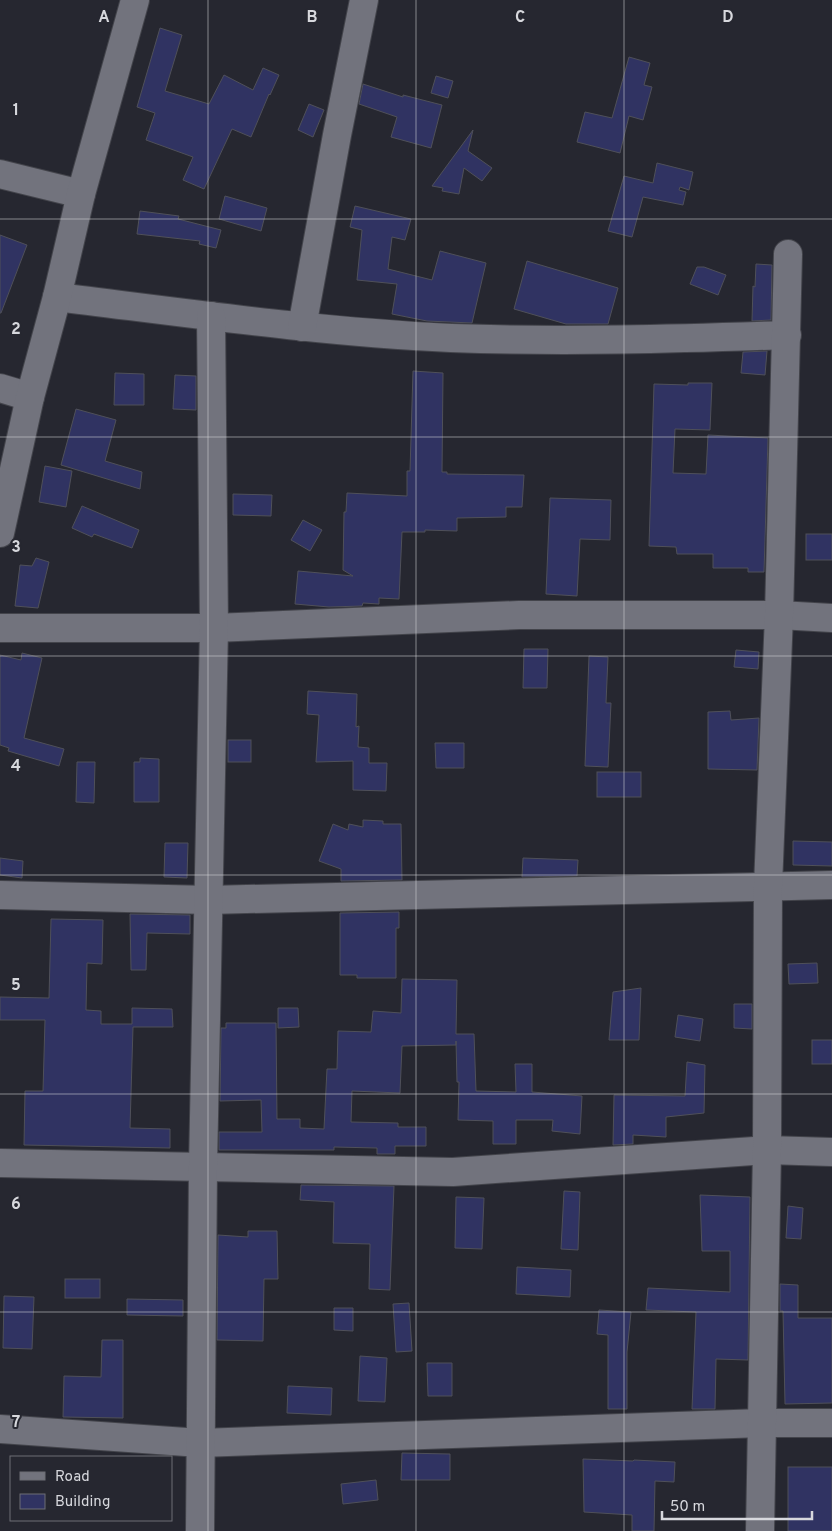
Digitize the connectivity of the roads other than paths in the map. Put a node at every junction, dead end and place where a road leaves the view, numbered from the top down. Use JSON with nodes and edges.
{"nodes":[{"id":1,"x":135,"y":0,"type":"edge"},
{"id":2,"x":364,"y":0,"type":"edge"},
{"id":3,"x":0,"y":174,"type":"edge"},
{"id":4,"x":81,"y":194,"type":"junction"},
{"id":5,"x":788,"y":254,"type":"dead end"},
{"id":6,"x":57,"y":297,"type":"junction"},
{"id":7,"x":211,"y":316,"type":"junction"},
{"id":8,"x":302,"y":327,"type":"junction"},
{"id":9,"x":787,"y":335,"type":"junction"},
{"id":10,"x":0,"y":388,"type":"edge"},
{"id":11,"x":30,"y":397,"type":"junction"},
{"id":12,"x":0,"y":533,"type":"edge"},
{"id":13,"x":779,"y":615,"type":"junction"},
{"id":14,"x":832,"y":618,"type":"edge"},
{"id":15,"x":0,"y":628,"type":"edge"},
{"id":16,"x":214,"y":628,"type":"junction"},
{"id":17,"x":768,"y":886,"type":"junction"},
{"id":18,"x":832,"y":886,"type":"edge"},
{"id":19,"x":0,"y":895,"type":"edge"},
{"id":20,"x":209,"y":900,"type":"junction"},
{"id":21,"x":767,"y":1150,"type":"junction"},
{"id":22,"x":832,"y":1152,"type":"edge"},
{"id":23,"x":0,"y":1163,"type":"edge"},
{"id":24,"x":202,"y":1166,"type":"junction"},
{"id":25,"x":762,"y":1423,"type":"junction"},
{"id":26,"x":832,"y":1423,"type":"edge"},
{"id":27,"x":0,"y":1429,"type":"edge"},
{"id":28,"x":200,"y":1442,"type":"junction"},
{"id":29,"x":200,"y":1531,"type":"edge"},
{"id":30,"x":760,"y":1531,"type":"edge"}],
"edges":[{"from":1,"to":4,"type":"street"},
{"from":2,"to":8,"type":"street"},
{"from":3,"to":4,"type":"street"},
{"from":4,"to":6,"type":"street"},
{"from":5,"to":9,"type":"street"},
{"from":6,"to":7,"type":"street"},
{"from":6,"to":11,"type":"street"},
{"from":7,"to":8,"type":"street"},
{"from":7,"to":16,"type":"street"},
{"from":8,"to":9,"type":"street"},
{"from":9,"to":13,"type":"street"},
{"from":10,"to":11,"type":"street"},
{"from":11,"to":12,"type":"street"},
{"from":13,"to":14,"type":"street"},
{"from":13,"to":16,"type":"street"},
{"from":13,"to":17,"type":"street"},
{"from":15,"to":16,"type":"street"},
{"from":16,"to":20,"type":"street"},
{"from":17,"to":18,"type":"street"},
{"from":17,"to":20,"type":"street"},
{"from":17,"to":21,"type":"street"},
{"from":19,"to":20,"type":"street"},
{"from":20,"to":24,"type":"street"},
{"from":21,"to":22,"type":"street"},
{"from":21,"to":24,"type":"street"},
{"from":21,"to":25,"type":"street"},
{"from":23,"to":24,"type":"street"},
{"from":24,"to":28,"type":"street"},
{"from":25,"to":26,"type":"street"},
{"from":25,"to":28,"type":"street"},
{"from":25,"to":30,"type":"street"},
{"from":27,"to":28,"type":"street"},
{"from":28,"to":29,"type":"street"}]}
